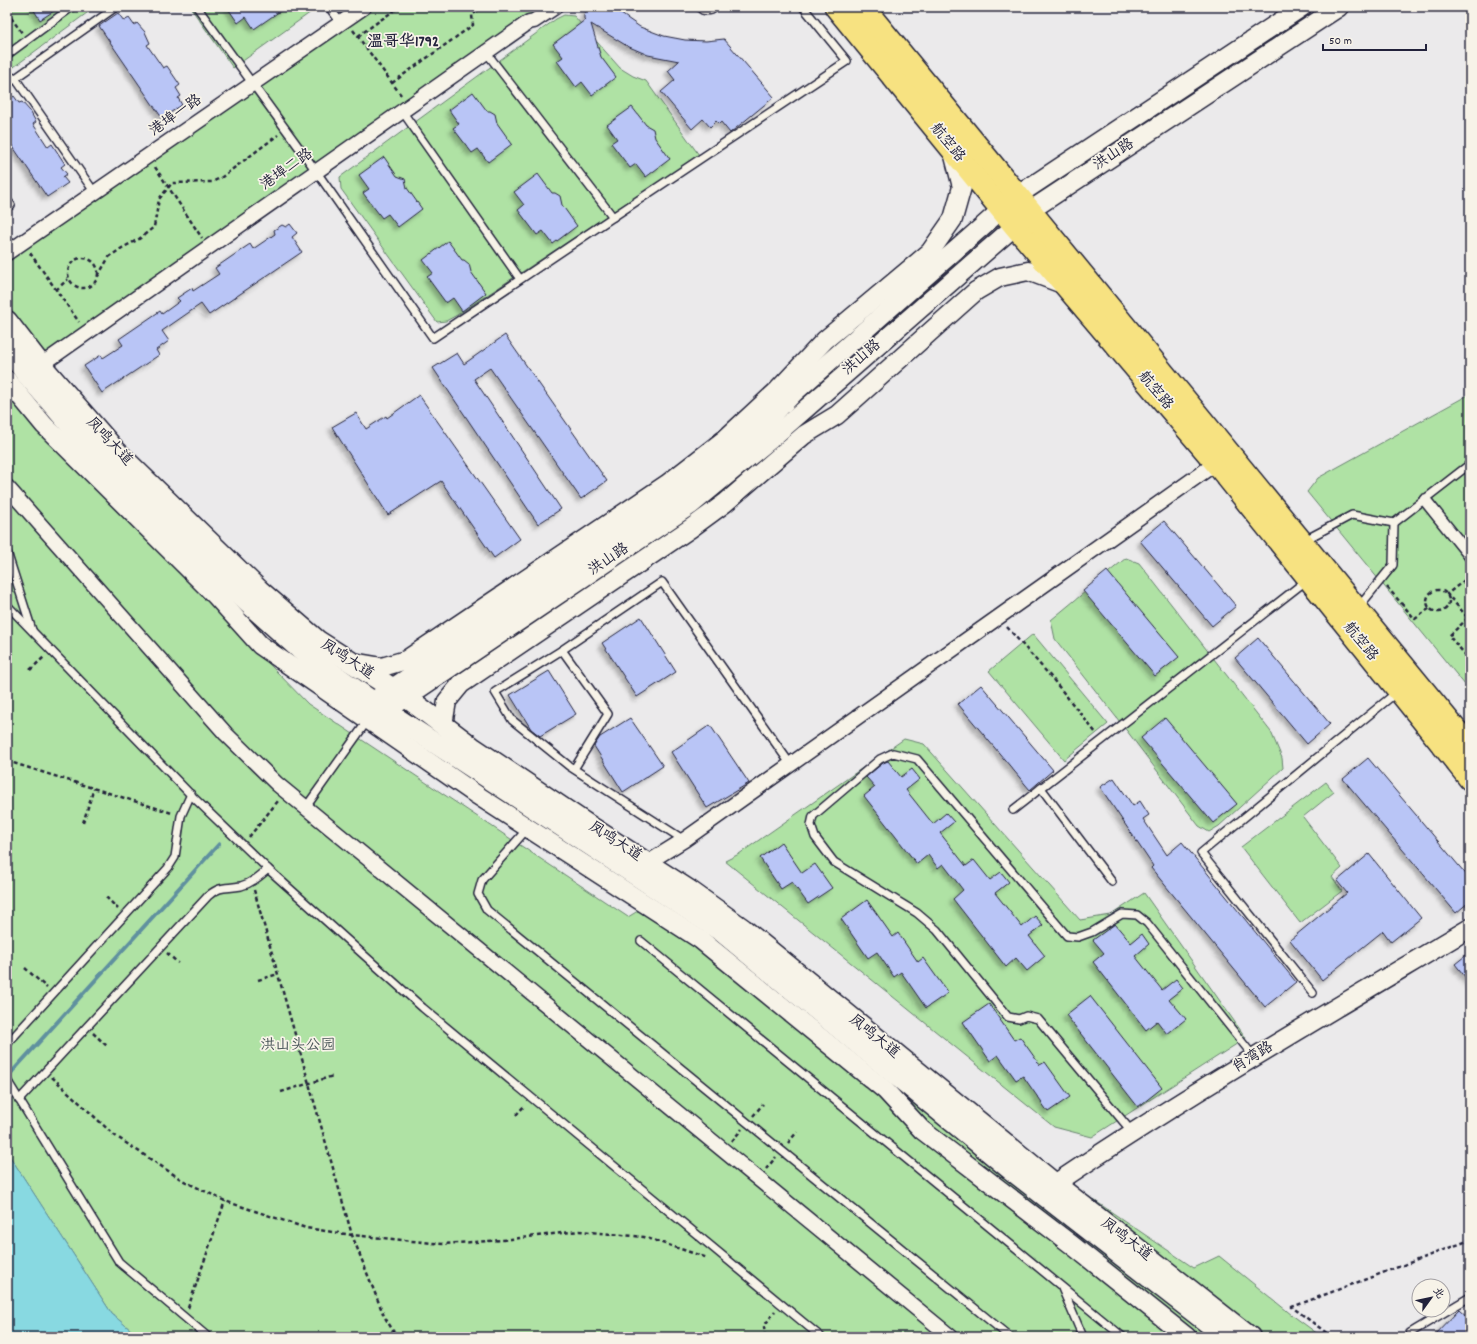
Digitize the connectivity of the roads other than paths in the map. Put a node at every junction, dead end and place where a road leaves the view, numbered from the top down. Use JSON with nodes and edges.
{"nodes":[{"id":1,"x":72,"y":7,"type":"edge"},
{"id":2,"x":116,"y":7,"type":"edge"},
{"id":3,"x":197,"y":7,"type":"edge"},
{"id":4,"x":329,"y":7,"type":"edge"},
{"id":5,"x":364,"y":7,"type":"edge"},
{"id":6,"x":555,"y":7,"type":"edge"},
{"id":7,"x":704,"y":7,"type":"edge"},
{"id":8,"x":710,"y":7,"type":"edge"},
{"id":9,"x":803,"y":7,"type":"edge"},
{"id":10,"x":836,"y":7,"type":"edge"},
{"id":11,"x":864,"y":7,"type":"edge"},
{"id":12,"x":1302,"y":7,"type":"edge"},
{"id":13,"x":1339,"y":7,"type":"edge"},
{"id":14,"x":343,"y":22,"type":"junction"},
{"id":15,"x":486,"y":52,"type":"junction"},
{"id":16,"x":7,"y":55,"type":"edge"},
{"id":17,"x":15,"y":78,"type":"junction"},
{"id":18,"x":7,"y":84,"type":"edge"},
{"id":19,"x":253,"y":84,"type":"junction"},
{"id":20,"x":406,"y":108,"type":"junction"},
{"id":21,"x":952,"y":149,"type":"junction"},
{"id":22,"x":316,"y":171,"type":"junction"},
{"id":23,"x":95,"y":193,"type":"junction"},
{"id":24,"x":1024,"y":202,"type":"junction"},
{"id":25,"x":1001,"y":209,"type":"junction"},
{"id":26,"x":613,"y":217,"type":"junction"},
{"id":27,"x":1015,"y":226,"type":"junction"},
{"id":28,"x":7,"y":253,"type":"edge"},
{"id":29,"x":520,"y":280,"type":"junction"},
{"id":30,"x":1066,"y":285,"type":"junction"},
{"id":31,"x":7,"y":321,"type":"edge"},
{"id":32,"x":7,"y":348,"type":"edge"},
{"id":33,"x":41,"y":365,"type":"junction"},
{"id":34,"x":7,"y":380,"type":"edge"},
{"id":35,"x":1216,"y":463,"type":"junction"},
{"id":36,"x":1470,"y":464,"type":"edge"},
{"id":37,"x":7,"y":487,"type":"edge"},
{"id":38,"x":1425,"y":500,"type":"junction"},
{"id":39,"x":1394,"y":523,"type":"junction"},
{"id":40,"x":1302,"y":541,"type":"junction"},
{"id":41,"x":7,"y":552,"type":"edge"},
{"id":42,"x":1470,"y":556,"type":"edge"},
{"id":43,"x":1308,"y":578,"type":"junction"},
{"id":44,"x":7,"y":605,"type":"edge"},
{"id":45,"x":1357,"y":609,"type":"junction"},
{"id":46,"x":33,"y":632,"type":"junction"},
{"id":47,"x":562,"y":650,"type":"junction"},
{"id":48,"x":350,"y":662,"type":"junction"},
{"id":49,"x":1399,"y":691,"type":"junction"},
{"id":50,"x":398,"y":693,"type":"junction"},
{"id":51,"x":376,"y":711,"type":"junction"},
{"id":52,"x":443,"y":725,"type":"junction"},
{"id":53,"x":1470,"y":747,"type":"edge"},
{"id":54,"x":791,"y":765,"type":"junction"},
{"id":55,"x":574,"y":769,"type":"junction"},
{"id":56,"x":1470,"y":779,"type":"edge"},
{"id":57,"x":1041,"y":788,"type":"junction"},
{"id":58,"x":190,"y":794,"type":"junction"},
{"id":59,"x":306,"y":807,"type":"junction"},
{"id":60,"x":1013,"y":810,"type":"dead end"},
{"id":61,"x":528,"y":828,"type":"junction"},
{"id":62,"x":684,"y":840,"type":"junction"},
{"id":63,"x":647,"y":863,"type":"junction"},
{"id":64,"x":268,"y":869,"type":"junction"},
{"id":65,"x":1112,"y":882,"type":"dead end"},
{"id":66,"x":1470,"y":928,"type":"edge"},
{"id":67,"x":641,"y":941,"type":"dead end"},
{"id":68,"x":1313,"y":993,"type":"dead end"},
{"id":69,"x":7,"y":1044,"type":"edge"},
{"id":70,"x":1254,"y":1057,"type":"junction"},
{"id":71,"x":7,"y":1080,"type":"edge"},
{"id":72,"x":19,"y":1100,"type":"junction"},
{"id":73,"x":1133,"y":1133,"type":"junction"},
{"id":74,"x":1048,"y":1189,"type":"junction"},
{"id":75,"x":1061,"y":1286,"type":"junction"},
{"id":76,"x":1470,"y":1297,"type":"edge"},
{"id":77,"x":1168,"y":1333,"type":"edge"},
{"id":78,"x":208,"y":1337,"type":"edge"},
{"id":79,"x":821,"y":1337,"type":"edge"},
{"id":80,"x":951,"y":1337,"type":"edge"},
{"id":81,"x":1010,"y":1337,"type":"edge"},
{"id":82,"x":1083,"y":1337,"type":"edge"},
{"id":83,"x":1123,"y":1337,"type":"edge"},
{"id":84,"x":1188,"y":1337,"type":"edge"},
{"id":85,"x":1226,"y":1337,"type":"edge"},
{"id":86,"x":1250,"y":1337,"type":"edge"},
{"id":87,"x":1409,"y":1337,"type":"edge"}],
"edges":[{"from":1,"to":16,"type":"lane"},
{"from":2,"to":17,"type":"lane"},
{"from":3,"to":19,"type":"lane"},
{"from":4,"to":14,"type":"lane"},
{"from":5,"to":14,"type":"street","name":"港埠一路"},
{"from":6,"to":15,"type":"street","name":"港埠二路"},
{"from":7,"to":8,"type":"street"},
{"from":9,"to":26,"type":"lane"},
{"from":10,"to":21,"type":"main road","name":"航空路"},
{"from":11,"to":24,"type":"main road","name":"航空路"},
{"from":12,"to":24,"type":"street","name":"洪山路"},
{"from":13,"to":24,"type":"street","name":"洪山路"},
{"from":14,"to":19,"type":"street","name":"港埠一路"},
{"from":15,"to":20,"type":"street","name":"港埠二路"},
{"from":15,"to":26,"type":"lane"},
{"from":17,"to":18,"type":"lane"},
{"from":17,"to":23,"type":"lane"},
{"from":19,"to":22,"type":"lane"},
{"from":19,"to":23,"type":"street","name":"港埠一路"},
{"from":20,"to":22,"type":"street","name":"港埠二路"},
{"from":20,"to":29,"type":"lane"},
{"from":21,"to":25,"type":"main road","name":"航空路"},
{"from":21,"to":48,"type":"street"},
{"from":22,"to":29,"type":"lane"},
{"from":22,"to":33,"type":"street","name":"港埠二路"},
{"from":23,"to":28,"type":"street","name":"港埠一路"},
{"from":24,"to":25,"type":"street","name":"洪山路"},
{"from":24,"to":27,"type":"street","name":"洪山路"},
{"from":24,"to":40,"type":"main road","name":"航空路"},
{"from":25,"to":27,"type":"main road","name":"航空路"},
{"from":25,"to":50,"type":"street","name":"洪山路"},
{"from":26,"to":29,"type":"lane"},
{"from":27,"to":30,"type":"main road","name":"航空路"},
{"from":27,"to":50,"type":"street","name":"洪山路"},
{"from":30,"to":35,"type":"main road","name":"航空路"},
{"from":30,"to":52,"type":"street"},
{"from":31,"to":33,"type":"main road","name":"凤鸣大道"},
{"from":32,"to":51,"type":"main road","name":"凤鸣大道"},
{"from":33,"to":48,"type":"main road","name":"凤鸣大道"},
{"from":34,"to":51,"type":"street"},
{"from":35,"to":43,"type":"main road","name":"航空路"},
{"from":35,"to":54,"type":"street"},
{"from":36,"to":38,"type":"lane"},
{"from":37,"to":59,"type":"street"},
{"from":38,"to":39,"type":"lane"},
{"from":38,"to":42,"type":"street"},
{"from":39,"to":40,"type":"lane"},
{"from":39,"to":45,"type":"lane"},
{"from":40,"to":45,"type":"main road","name":"航空路"},
{"from":41,"to":46,"type":"lane"},
{"from":43,"to":49,"type":"main road","name":"航空路"},
{"from":43,"to":57,"type":"lane"},
{"from":44,"to":46,"type":"lane"},
{"from":45,"to":53,"type":"main road","name":"航空路"},
{"from":46,"to":58,"type":"lane"},
{"from":47,"to":54,"type":"lane"},
{"from":47,"to":55,"type":"lane"},
{"from":47,"to":55,"type":"lane"},
{"from":48,"to":50,"type":"main road","name":"凤鸣大道"},
{"from":49,"to":56,"type":"main road","name":"航空路"},
{"from":49,"to":68,"type":"lane"},
{"from":50,"to":51,"type":"street","name":"洪山路"},
{"from":50,"to":52,"type":"main road","name":"凤鸣大道"},
{"from":51,"to":59,"type":"lane"},
{"from":51,"to":61,"type":"street"},
{"from":51,"to":74,"type":"main road","name":"凤鸣大道"},
{"from":52,"to":63,"type":"main road","name":"凤鸣大道"},
{"from":54,"to":62,"type":"street"},
{"from":55,"to":62,"type":"lane"},
{"from":57,"to":60,"type":"lane"},
{"from":57,"to":65,"type":"lane"},
{"from":58,"to":64,"type":"lane"},
{"from":58,"to":69,"type":"lane"},
{"from":59,"to":80,"type":"street"},
{"from":61,"to":77,"type":"street"},
{"from":61,"to":81,"type":"lane"},
{"from":62,"to":63,"type":"street"},
{"from":63,"to":74,"type":"main road","name":"凤鸣大道"},
{"from":64,"to":72,"type":"lane"},
{"from":64,"to":79,"type":"lane"},
{"from":66,"to":70,"type":"street","name":"肖湾路"},
{"from":67,"to":75,"type":"lane"},
{"from":70,"to":73,"type":"street","name":"肖湾路"},
{"from":70,"to":73,"type":"lane"},
{"from":71,"to":72,"type":"lane"},
{"from":72,"to":78,"type":"lane"},
{"from":73,"to":74,"type":"street","name":"肖湾路"},
{"from":74,"to":85,"type":"main road","name":"凤鸣大道"},
{"from":74,"to":86,"type":"main road","name":"凤鸣大道"},
{"from":75,"to":82,"type":"lane"},
{"from":75,"to":83,"type":"lane"},
{"from":76,"to":87,"type":"lane"},
{"from":77,"to":84,"type":"street"}]}
